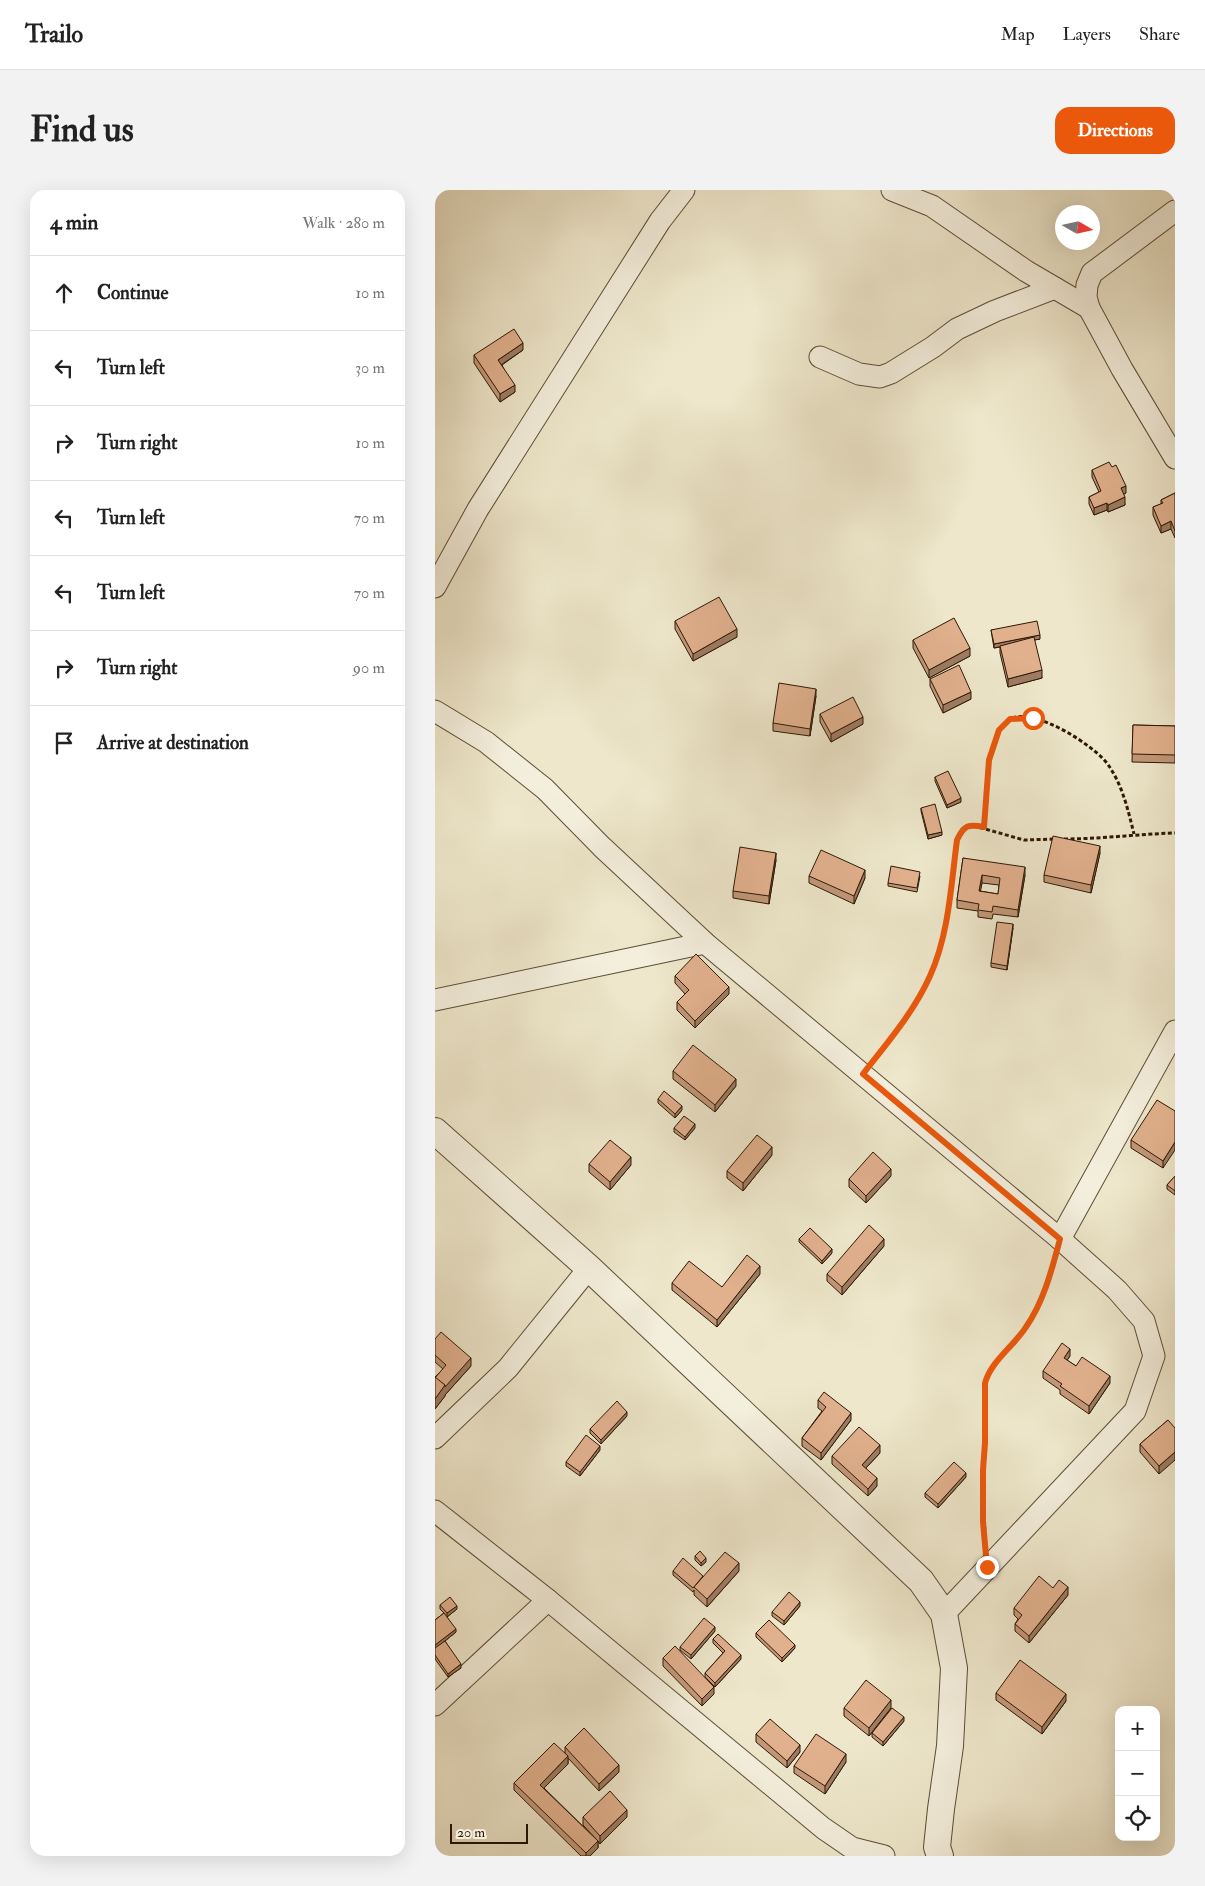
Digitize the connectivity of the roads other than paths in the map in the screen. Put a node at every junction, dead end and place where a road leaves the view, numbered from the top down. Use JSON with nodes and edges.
{"nodes":[{"id":1,"x":684,"y":190,"type":"edge"},
{"id":2,"x":892,"y":190,"type":"edge"},
{"id":3,"x":1175,"y":211,"type":"edge"},
{"id":4,"x":1055,"y":288,"type":"junction"},
{"id":5,"x":1089,"y":308,"type":"junction"},
{"id":6,"x":821,"y":357,"type":"dead end"},
{"id":7,"x":1175,"y":458,"type":"edge"},
{"id":8,"x":435,"y":587,"type":"edge"},
{"id":9,"x":435,"y":711,"type":"edge"},
{"id":10,"x":705,"y":943,"type":"junction"},
{"id":11,"x":435,"y":1000,"type":"edge"},
{"id":12,"x":1175,"y":1031,"type":"edge"},
{"id":13,"x":435,"y":1131,"type":"edge"},
{"id":14,"x":1060,"y":1239,"type":"junction"},
{"id":15,"x":589,"y":1268,"type":"junction"},
{"id":16,"x":435,"y":1438,"type":"edge"},
{"id":17,"x":435,"y":1511,"type":"edge"},
{"id":18,"x":548,"y":1600,"type":"junction"},
{"id":19,"x":944,"y":1614,"type":"junction"},
{"id":20,"x":435,"y":1705,"type":"edge"},
{"id":21,"x":884,"y":1856,"type":"edge"},
{"id":22,"x":940,"y":1856,"type":"edge"}],
"edges":[{"from":1,"to":8,"type":"street"},
{"from":2,"to":4,"type":"street"},
{"from":3,"to":5,"type":"street"},
{"from":4,"to":5,"type":"street"},
{"from":4,"to":6,"type":"street"},
{"from":5,"to":7,"type":"street"},
{"from":9,"to":10,"type":"street"},
{"from":10,"to":11,"type":"street"},
{"from":10,"to":14,"type":"street"},
{"from":12,"to":14,"type":"street"},
{"from":13,"to":15,"type":"street"},
{"from":14,"to":19,"type":"street"},
{"from":15,"to":16,"type":"street"},
{"from":15,"to":19,"type":"street"},
{"from":17,"to":18,"type":"street"},
{"from":18,"to":20,"type":"street"},
{"from":18,"to":21,"type":"street"},
{"from":19,"to":22,"type":"street"}]}
